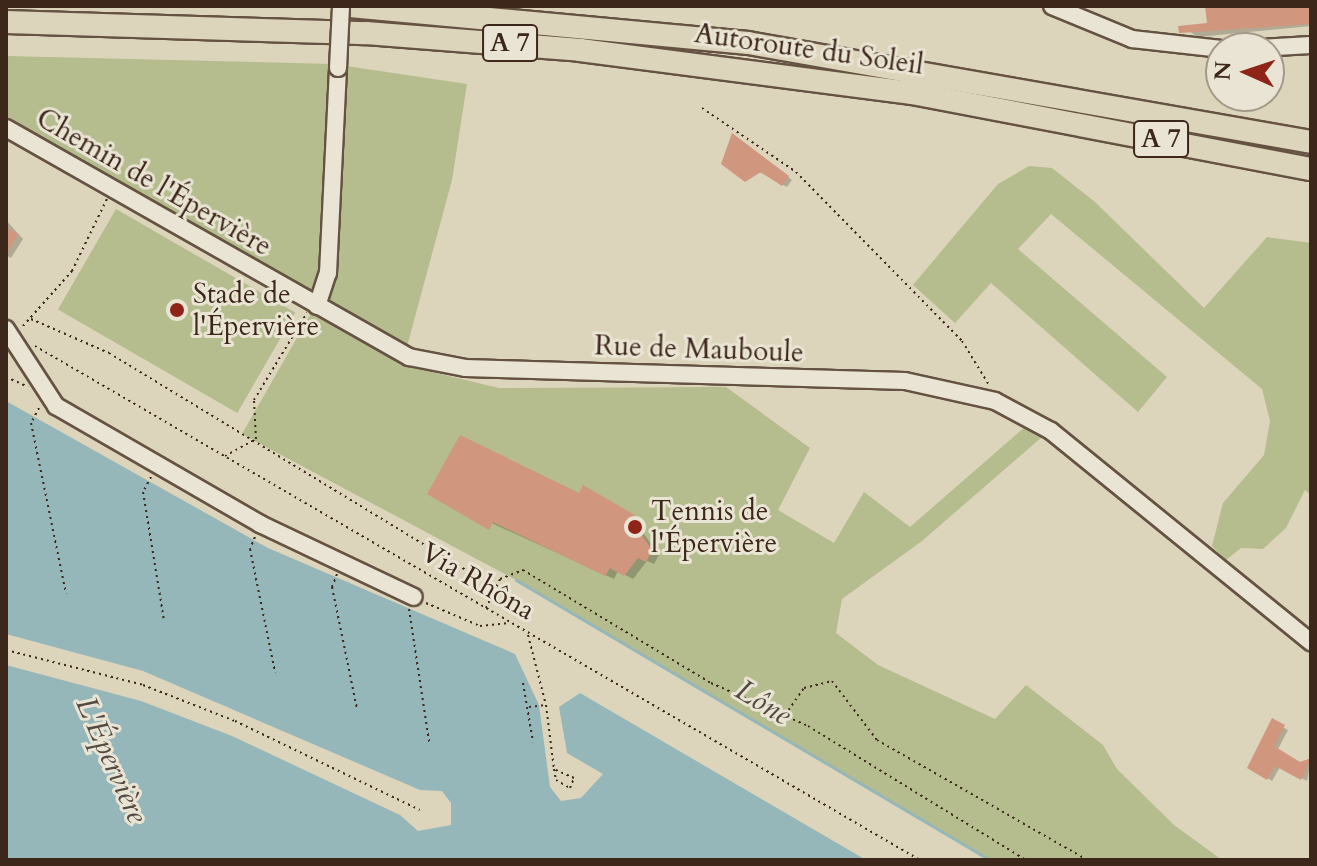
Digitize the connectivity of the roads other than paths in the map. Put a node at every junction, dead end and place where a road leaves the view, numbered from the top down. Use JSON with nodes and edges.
{"nodes":[{"id":1,"x":341,"y":6,"type":"edge"},
{"id":2,"x":350,"y":6,"type":"edge"},
{"id":3,"x":1052,"y":6,"type":"edge"},
{"id":4,"x":6,"y":22,"type":"edge"},
{"id":5,"x":1311,"y":45,"type":"edge"},
{"id":6,"x":1285,"y":46,"type":"edge"},
{"id":7,"x":1205,"y":47,"type":"edge"},
{"id":8,"x":6,"y":128,"type":"edge"},
{"id":9,"x":1311,"y":142,"type":"edge"},
{"id":10,"x":1311,"y":169,"type":"edge"},
{"id":11,"x":317,"y":306,"type":"junction"},
{"id":12,"x":11,"y":332,"type":"edge"},
{"id":13,"x":414,"y":597,"type":"road end"},
{"id":14,"x":1311,"y":642,"type":"edge"}],
"edges":[{"from":1,"to":11,"type":"street","bridge":true},
{"from":2,"to":9,"type":"highway","name":"Autoroute du Soleil","number":"A 7"},
{"from":3,"to":7,"type":"street"},
{"from":4,"to":10,"type":"highway","name":"Autoroute du Soleil","number":"A 7"},
{"from":5,"to":6,"type":"street"},
{"from":8,"to":11,"type":"street","name":"Chemin de l'Épervière"},
{"from":11,"to":14,"type":"street","name":"Rue de Mauboule"},
{"from":12,"to":13,"type":"street"}]}
